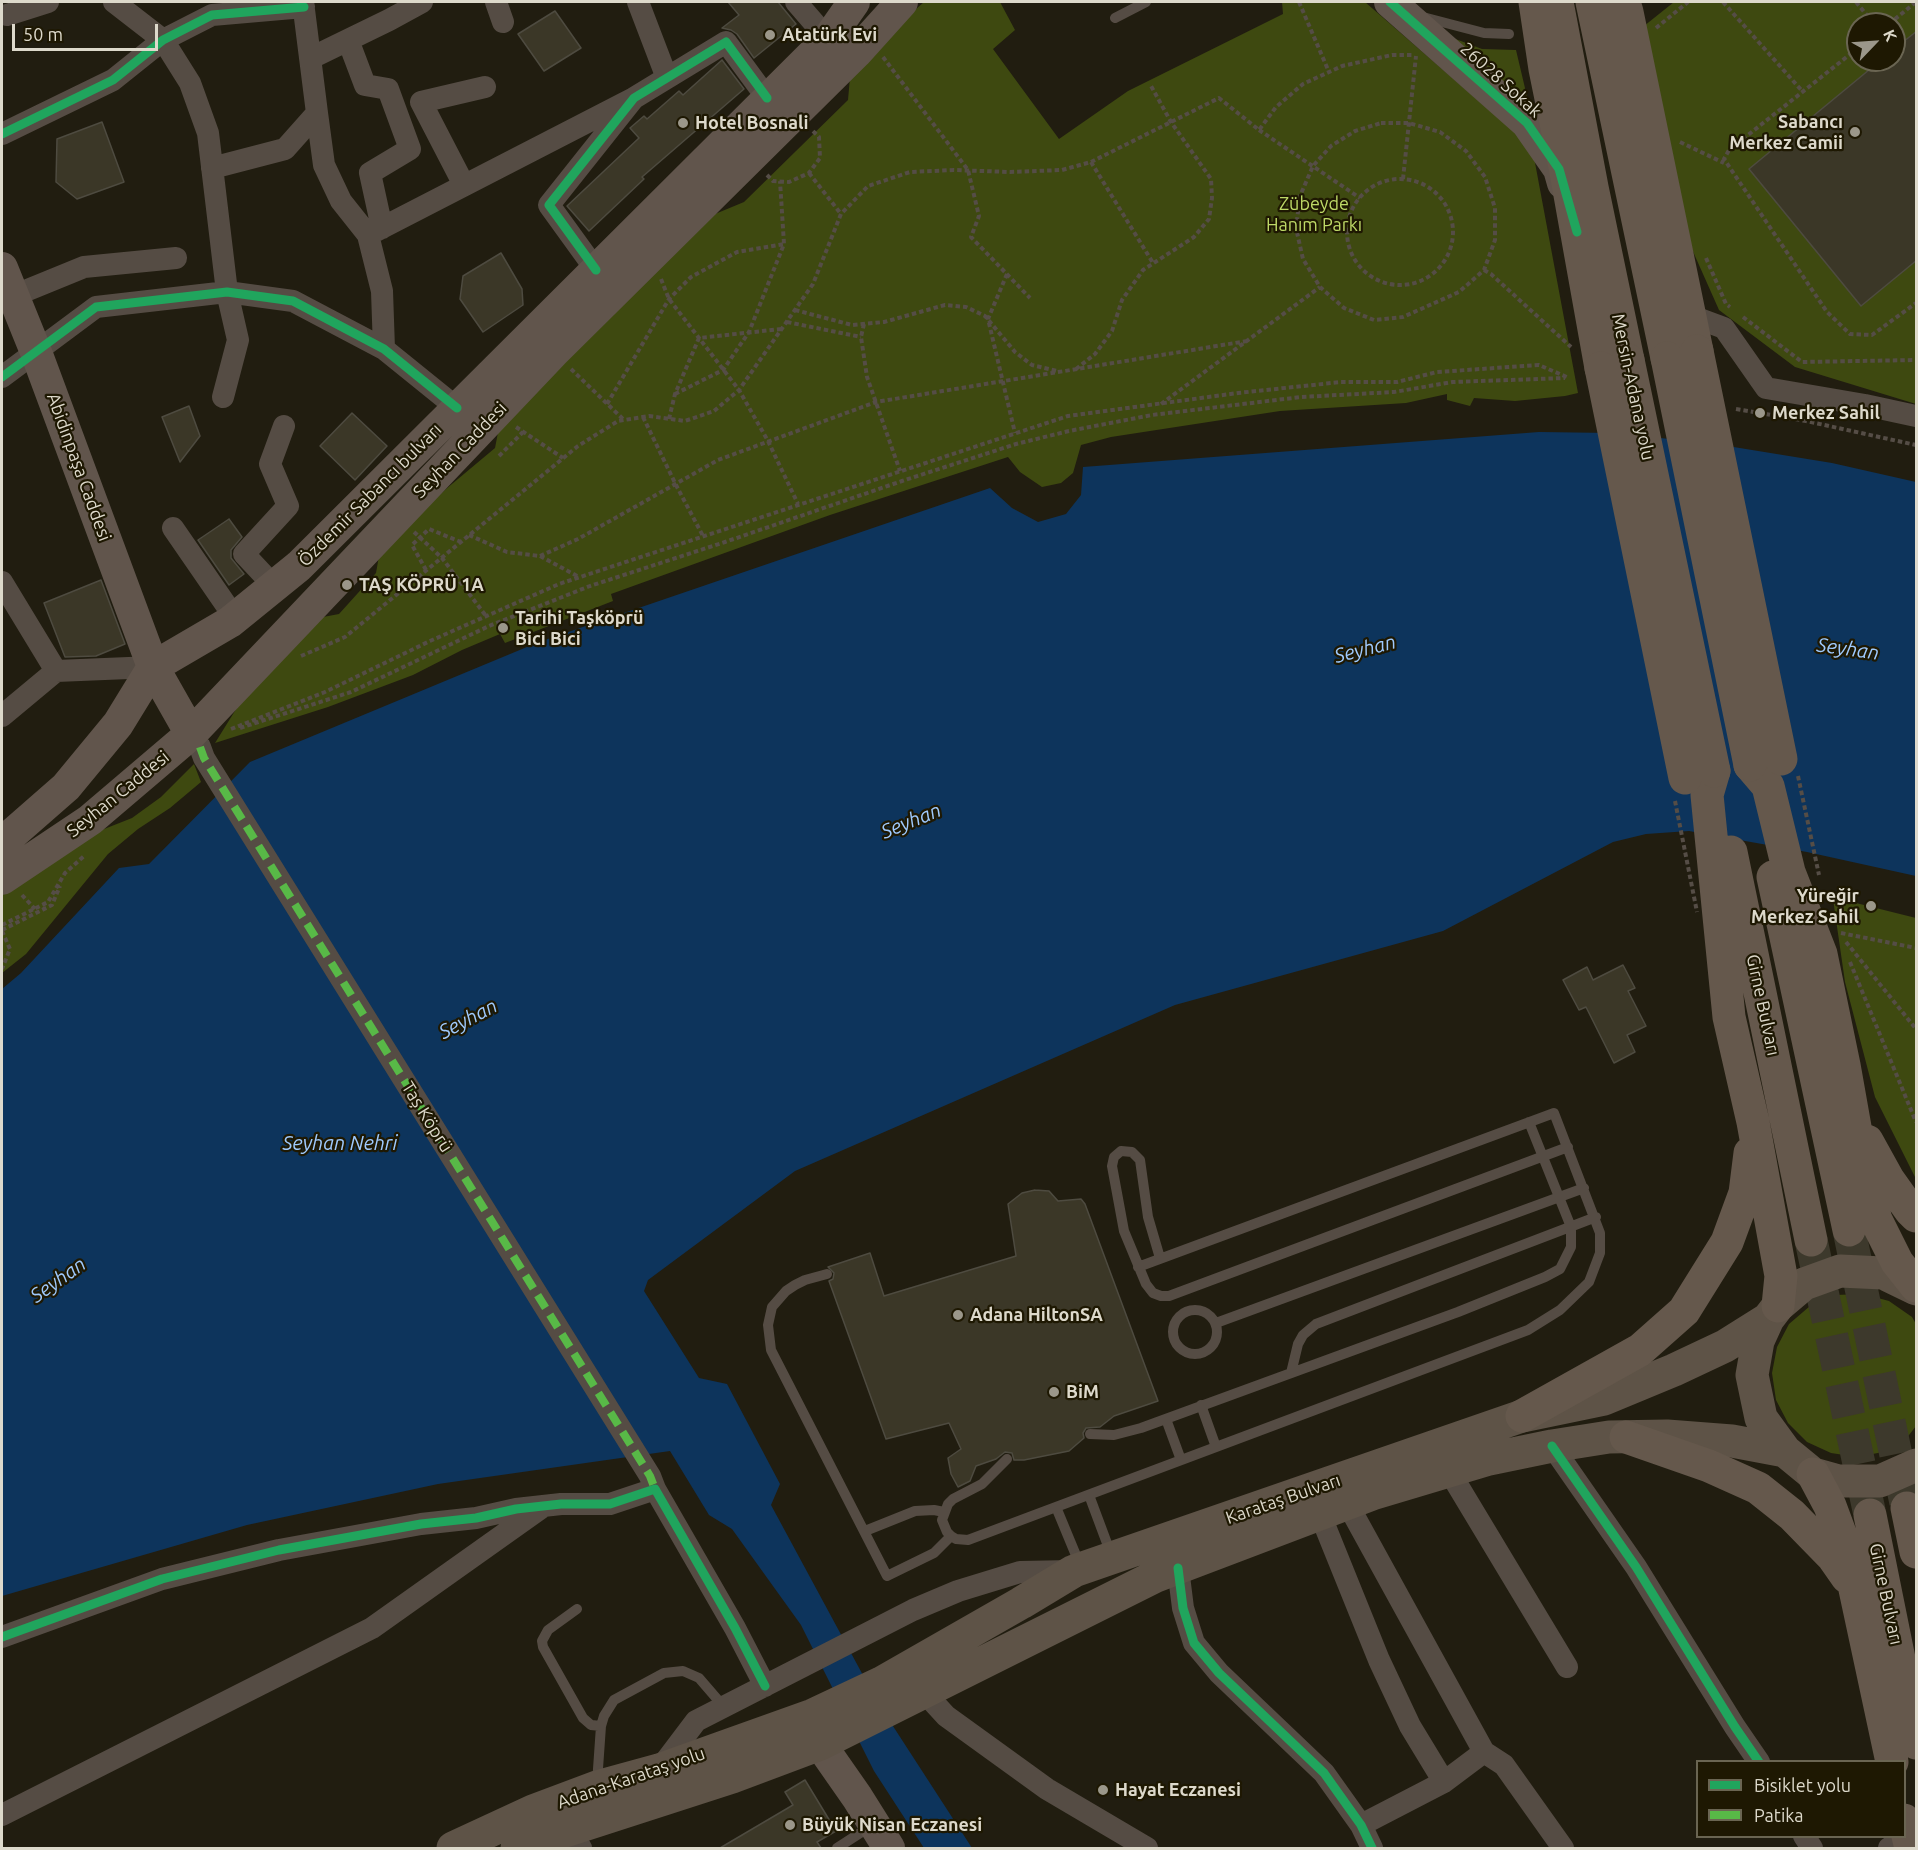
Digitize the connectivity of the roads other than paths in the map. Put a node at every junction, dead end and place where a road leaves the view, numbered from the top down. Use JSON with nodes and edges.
{"nodes":[{"id":1,"x":48,"y":2,"type":"edge"},
{"id":2,"x":114,"y":2,"type":"edge"},
{"id":3,"x":422,"y":2,"type":"edge"},
{"id":4,"x":638,"y":2,"type":"edge"},
{"id":5,"x":796,"y":2,"type":"edge"},
{"id":6,"x":854,"y":2,"type":"edge"},
{"id":7,"x":902,"y":2,"type":"edge"},
{"id":8,"x":1146,"y":2,"type":"edge"},
{"id":9,"x":1535,"y":2,"type":"edge"},
{"id":10,"x":1557,"y":2,"type":"edge"},
{"id":11,"x":1592,"y":2,"type":"edge"},
{"id":12,"x":1616,"y":2,"type":"edge"},
{"id":13,"x":1624,"y":2,"type":"edge"},
{"id":14,"x":303,"y":4,"type":"edge"},
{"id":15,"x":1396,"y":6,"type":"edge"},
{"id":16,"x":394,"y":9,"type":"edge"},
{"id":17,"x":7,"y":15,"type":"dead end"},
{"id":18,"x":1115,"y":18,"type":"dead end"},
{"id":19,"x":1509,"y":34,"type":"dead end"},
{"id":20,"x":828,"y":39,"type":"junction"},
{"id":21,"x":163,"y":40,"type":"junction"},
{"id":22,"x":348,"y":40,"type":"junction"},
{"id":23,"x":311,"y":58,"type":"junction"},
{"id":24,"x":667,"y":78,"type":"junction"},
{"id":25,"x":485,"y":87,"type":"dead end"},
{"id":26,"x":634,"y":98,"type":"junction"},
{"id":27,"x":767,"y":98,"type":"junction"},
{"id":28,"x":317,"y":112,"type":"junction"},
{"id":29,"x":2,"y":134,"type":"edge"},
{"id":30,"x":212,"y":168,"type":"junction"},
{"id":31,"x":1629,"y":181,"type":"junction"},
{"id":32,"x":464,"y":185,"type":"junction"},
{"id":33,"x":1592,"y":187,"type":"junction"},
{"id":34,"x":375,"y":231,"type":"junction"},
{"id":35,"x":1577,"y":232,"type":"junction"},
{"id":36,"x":176,"y":258,"type":"dead end"},
{"id":37,"x":596,"y":270,"type":"junction"},
{"id":38,"x":7,"y":282,"type":"edge"},
{"id":39,"x":227,"y":292,"type":"junction"},
{"id":40,"x":1689,"y":315,"type":"junction"},
{"id":41,"x":384,"y":349,"type":"junction"},
{"id":42,"x":36,"y":352,"type":"junction"},
{"id":43,"x":1682,"y":354,"type":"junction"},
{"id":44,"x":1614,"y":364,"type":"junction"},
{"id":45,"x":2,"y":377,"type":"edge"},
{"id":46,"x":223,"y":396,"type":"dead end"},
{"id":47,"x":457,"y":408,"type":"junction"},
{"id":48,"x":1917,"y":416,"type":"edge"},
{"id":49,"x":284,"y":426,"type":"dead end"},
{"id":50,"x":173,"y":528,"type":"dead end"},
{"id":51,"x":2,"y":582,"type":"edge"},
{"id":52,"x":274,"y":586,"type":"junction"},
{"id":53,"x":8,"y":605,"type":"edge"},
{"id":54,"x":235,"y":618,"type":"junction"},
{"id":55,"x":153,"y":667,"type":"junction"},
{"id":56,"x":56,"y":671,"type":"junction"},
{"id":57,"x":2,"y":716,"type":"edge"},
{"id":58,"x":208,"y":741,"type":"junction"},
{"id":59,"x":1765,"y":762,"type":"junction"},
{"id":60,"x":1699,"y":775,"type":"junction"},
{"id":61,"x":2,"y":843,"type":"edge"},
{"id":62,"x":11,"y":886,"type":"edge"},
{"id":63,"x":1844,"y":1065,"type":"junction"},
{"id":64,"x":1529,"y":1122,"type":"junction"},
{"id":65,"x":1753,"y":1122,"type":"junction"},
{"id":66,"x":1568,"y":1147,"type":"junction"},
{"id":67,"x":1543,"y":1156,"type":"junction"},
{"id":68,"x":1584,"y":1188,"type":"junction"},
{"id":69,"x":1559,"y":1197,"type":"junction"},
{"id":70,"x":1917,"y":1216,"type":"edge"},
{"id":71,"x":1596,"y":1217,"type":"junction"},
{"id":72,"x":1571,"y":1227,"type":"junction"},
{"id":73,"x":1849,"y":1230,"type":"tunnel mouth"},
{"id":74,"x":1811,"y":1240,"type":"tunnel mouth"},
{"id":75,"x":1160,"y":1258,"type":"junction"},
{"id":76,"x":1138,"y":1267,"type":"junction"},
{"id":77,"x":827,"y":1274,"type":"dead end"},
{"id":78,"x":1917,"y":1288,"type":"edge"},
{"id":79,"x":1773,"y":1313,"type":"junction"},
{"id":80,"x":1216,"y":1323,"type":"junction"},
{"id":81,"x":1291,"y":1373,"type":"junction"},
{"id":82,"x":1200,"y":1405,"type":"junction"},
{"id":83,"x":1522,"y":1416,"type":"junction"},
{"id":84,"x":1166,"y":1419,"type":"junction"},
{"id":85,"x":1090,"y":1434,"type":"dead end"},
{"id":86,"x":1626,"y":1437,"type":"junction"},
{"id":87,"x":1552,"y":1446,"type":"junction"},
{"id":88,"x":1216,"y":1447,"type":"junction"},
{"id":89,"x":1785,"y":1451,"type":"junction"},
{"id":90,"x":1007,"y":1459,"type":"dead end"},
{"id":91,"x":1181,"y":1460,"type":"junction"},
{"id":92,"x":1917,"y":1465,"type":"edge"},
{"id":93,"x":1449,"y":1471,"type":"junction"},
{"id":94,"x":1813,"y":1474,"type":"junction"},
{"id":95,"x":652,"y":1483,"type":"junction"},
{"id":96,"x":1089,"y":1495,"type":"junction"},
{"id":97,"x":543,"y":1506,"type":"junction"},
{"id":98,"x":1056,"y":1507,"type":"junction"},
{"id":99,"x":1908,"y":1508,"type":"tunnel mouth"},
{"id":100,"x":1334,"y":1509,"type":"junction"},
{"id":101,"x":944,"y":1512,"type":"junction"},
{"id":102,"x":1870,"y":1515,"type":"tunnel mouth"},
{"id":103,"x":866,"y":1531,"type":"junction"},
{"id":104,"x":951,"y":1536,"type":"junction"},
{"id":105,"x":1917,"y":1552,"type":"edge"},
{"id":106,"x":1112,"y":1557,"type":"junction"},
{"id":107,"x":1178,"y":1568,"type":"junction"},
{"id":108,"x":1078,"y":1569,"type":"junction"},
{"id":109,"x":1855,"y":1589,"type":"junction"},
{"id":110,"x":577,"y":1609,"type":"dead end"},
{"id":111,"x":2,"y":1637,"type":"edge"},
{"id":112,"x":1567,"y":1666,"type":"dead end"},
{"id":113,"x":765,"y":1686,"type":"junction"},
{"id":114,"x":924,"y":1692,"type":"junction"},
{"id":115,"x":888,"y":1694,"type":"junction"},
{"id":116,"x":724,"y":1707,"type":"junction"},
{"id":117,"x":601,"y":1726,"type":"junction"},
{"id":118,"x":822,"y":1732,"type":"junction"},
{"id":119,"x":1917,"y":1743,"type":"edge"},
{"id":120,"x":1485,"y":1752,"type":"junction"},
{"id":121,"x":1758,"y":1760,"type":"edge"},
{"id":122,"x":1892,"y":1760,"type":"edge"},
{"id":123,"x":659,"y":1770,"type":"junction"},
{"id":124,"x":1444,"y":1782,"type":"junction"},
{"id":125,"x":597,"y":1787,"type":"junction"},
{"id":126,"x":2,"y":1815,"type":"edge"},
{"id":127,"x":1361,"y":1825,"type":"junction"},
{"id":128,"x":882,"y":1836,"type":"edge"},
{"id":129,"x":575,"y":1839,"type":"edge"},
{"id":130,"x":453,"y":1848,"type":"edge"},
{"id":131,"x":517,"y":1848,"type":"edge"},
{"id":132,"x":837,"y":1848,"type":"edge"},
{"id":133,"x":1147,"y":1848,"type":"edge"},
{"id":134,"x":1372,"y":1848,"type":"edge"},
{"id":135,"x":1563,"y":1848,"type":"edge"}],
"edges":[{"from":1,"to":17,"type":"street"},
{"from":2,"to":21,"type":"street"},
{"from":3,"to":16,"type":"street"},
{"from":4,"to":24,"type":"street"},
{"from":5,"to":20,"type":"street"},
{"from":6,"to":20,"type":"main road","name":"Özdemir Sabancı bulvarı"},
{"from":7,"to":58,"type":"main road","name":"Seyhan Caddesi"},
{"from":8,"to":18,"type":"lane"},
{"from":9,"to":33,"type":"highway"},
{"from":9,"to":35,"type":"highway"},
{"from":10,"to":33,"type":"highway","name":"Mersin-Adana yolu"},
{"from":11,"to":31,"type":"highway"},
{"from":12,"to":31,"type":"highway"},
{"from":13,"to":40,"type":"highway"},
{"from":14,"to":21,"type":"street"},
{"from":14,"to":23,"type":"street"},
{"from":15,"to":19,"type":"lane"},
{"from":15,"to":35,"type":"main road","name":"26028 Sokak"},
{"from":16,"to":22,"type":"street"},
{"from":20,"to":27,"type":"main road","name":"Özdemir Sabancı bulvarı"},
{"from":21,"to":29,"type":"street"},
{"from":21,"to":30,"type":"street"},
{"from":22,"to":23,"type":"street"},
{"from":22,"to":34,"type":"street"},
{"from":23,"to":28,"type":"street"},
{"from":24,"to":26,"type":"street"},
{"from":24,"to":27,"type":"street"},
{"from":25,"to":32,"type":"street"},
{"from":26,"to":32,"type":"street"},
{"from":26,"to":37,"type":"street"},
{"from":27,"to":37,"type":"main road","name":"Özdemir Sabancı bulvarı"},
{"from":28,"to":30,"type":"street"},
{"from":28,"to":34,"type":"street"},
{"from":30,"to":39,"type":"street"},
{"from":31,"to":43,"type":"highway"},
{"from":32,"to":34,"type":"street"},
{"from":33,"to":44,"type":"highway","name":"Mersin-Adana yolu"},
{"from":34,"to":41,"type":"street"},
{"from":35,"to":44,"type":"highway"},
{"from":36,"to":38,"type":"street"},
{"from":37,"to":47,"type":"main road","name":"Özdemir Sabancı bulvarı"},
{"from":38,"to":42,"type":"main road","name":"Abidinpaşa Caddesi"},
{"from":39,"to":41,"type":"street"},
{"from":39,"to":42,"type":"street"},
{"from":39,"to":46,"type":"street"},
{"from":40,"to":43,"type":"highway"},
{"from":40,"to":48,"type":"street"},
{"from":41,"to":47,"type":"street"},
{"from":42,"to":45,"type":"street"},
{"from":42,"to":55,"type":"main road","name":"Abidinpaşa Caddesi"},
{"from":43,"to":59,"type":"highway","bridge":true},
{"from":44,"to":60,"type":"highway","name":"Mersin-Adana yolu","bridge":true},
{"from":47,"to":52,"type":"main road","name":"Özdemir Sabancı bulvarı"},
{"from":49,"to":52,"type":"street"},
{"from":50,"to":54,"type":"street"},
{"from":51,"to":53,"type":"street"},
{"from":52,"to":54,"type":"main road","name":"Özdemir Sabancı bulvarı"},
{"from":53,"to":56,"type":"street"},
{"from":54,"to":55,"type":"main road","name":"Özdemir Sabancı bulvarı"},
{"from":55,"to":56,"type":"street"},
{"from":55,"to":58,"type":"main road","name":"Abidinpaşa Caddesi"},
{"from":55,"to":61,"type":"main road","name":"Özdemir Sabancı bulvarı"},
{"from":56,"to":57,"type":"street"},
{"from":58,"to":62,"type":"main road","name":"Seyhan Caddesi"},
{"from":58,"to":95,"type":"street","name":"Taș Köprü"},
{"from":59,"to":63,"type":"highway"},
{"from":59,"to":73,"type":"highway","name":"Girne Bulvarı"},
{"from":60,"to":65,"type":"highway"},
{"from":60,"to":74,"type":"highway","name":"Girne Bulvarı"},
{"from":63,"to":70,"type":"highway"},
{"from":63,"to":78,"type":"highway"},
{"from":64,"to":66,"type":"lane"},
{"from":64,"to":67,"type":"lane"},
{"from":64,"to":75,"type":"lane"},
{"from":65,"to":79,"type":"highway"},
{"from":65,"to":83,"type":"highway"},
{"from":66,"to":67,"type":"lane"},
{"from":66,"to":68,"type":"lane"},
{"from":67,"to":69,"type":"lane"},
{"from":67,"to":76,"type":"lane"},
{"from":68,"to":69,"type":"lane"},
{"from":68,"to":71,"type":"lane"},
{"from":69,"to":72,"type":"lane"},
{"from":69,"to":80,"type":"lane"},
{"from":71,"to":72,"type":"lane"},
{"from":71,"to":88,"type":"lane"},
{"from":72,"to":81,"type":"lane"},
{"from":72,"to":81,"type":"lane"},
{"from":75,"to":76,"type":"lane"},
{"from":75,"to":76,"type":"lane"},
{"from":77,"to":103,"type":"lane"},
{"from":78,"to":79,"type":"main road","name":"Karataş Bulvarı"},
{"from":79,"to":83,"type":"main road","name":"Karataş Bulvarı"},
{"from":79,"to":89,"type":"main road"},
{"from":80,"to":80,"type":"lane"},
{"from":81,"to":82,"type":"lane"},
{"from":82,"to":84,"type":"lane"},
{"from":82,"to":88,"type":"lane"},
{"from":83,"to":106,"type":"main road","name":"Karataş Bulvarı"},
{"from":84,"to":85,"type":"lane"},
{"from":84,"to":91,"type":"lane"},
{"from":86,"to":87,"type":"main road","name":"Karataş Bulvarı"},
{"from":86,"to":89,"type":"main road","name":"Karataş Bulvarı"},
{"from":86,"to":109,"type":"highway"},
{"from":87,"to":93,"type":"main road","name":"Karataş Bulvarı"},
{"from":87,"to":121,"type":"street"},
{"from":88,"to":91,"type":"lane"},
{"from":89,"to":94,"type":"main road"},
{"from":90,"to":101,"type":"lane"},
{"from":91,"to":96,"type":"lane"},
{"from":92,"to":94,"type":"main road"},
{"from":93,"to":100,"type":"main road","name":"Karataş Bulvarı"},
{"from":93,"to":112,"type":"street"},
{"from":94,"to":109,"type":"highway"},
{"from":95,"to":97,"type":"street"},
{"from":95,"to":113,"type":"street","name":"Taș Köprü"},
{"from":96,"to":98,"type":"lane"},
{"from":96,"to":106,"type":"lane"},
{"from":97,"to":111,"type":"street"},
{"from":97,"to":126,"type":"street"},
{"from":98,"to":104,"type":"lane"},
{"from":98,"to":108,"type":"lane"},
{"from":99,"to":105,"type":"highway"},
{"from":100,"to":107,"type":"main road","name":"Karataş Bulvarı"},
{"from":100,"to":120,"type":"street"},
{"from":100,"to":124,"type":"street"},
{"from":101,"to":103,"type":"lane"},
{"from":101,"to":104,"type":"lane"},
{"from":102,"to":119,"type":"highway","name":"Girne Bulvarı"},
{"from":103,"to":104,"type":"lane"},
{"from":106,"to":108,"type":"main road","name":"Karataş Bulvarı"},
{"from":107,"to":114,"type":"main road","name":"Karataş Bulvarı"},
{"from":107,"to":127,"type":"street"},
{"from":108,"to":113,"type":"street"},
{"from":108,"to":115,"type":"main road","name":"Karataş Bulvarı"},
{"from":109,"to":122,"type":"highway"},
{"from":110,"to":117,"type":"lane"},
{"from":113,"to":116,"type":"street"},
{"from":114,"to":115,"type":"main road","name":"Karataş Bulvarı"},
{"from":114,"to":133,"type":"street"},
{"from":115,"to":118,"type":"main road","name":"Karataş Bulvarı"},
{"from":116,"to":117,"type":"lane"},
{"from":116,"to":123,"type":"street"},
{"from":117,"to":125,"type":"lane"},
{"from":118,"to":123,"type":"main road","name":"Adana-Karataş yolu"},
{"from":118,"to":128,"type":"main road"},
{"from":118,"to":129,"type":"main road","name":"Adana-Karataş yolu"},
{"from":120,"to":124,"type":"street"},
{"from":120,"to":135,"type":"street"},
{"from":123,"to":125,"type":"main road","name":"Adana-Karataş yolu"},
{"from":124,"to":127,"type":"street"},
{"from":125,"to":130,"type":"main road","name":"Adana-Karataş yolu"},
{"from":127,"to":134,"type":"street"},
{"from":128,"to":132,"type":"lane"},
{"from":129,"to":131,"type":"main road","name":"Adana-Karataş yolu"}]}
